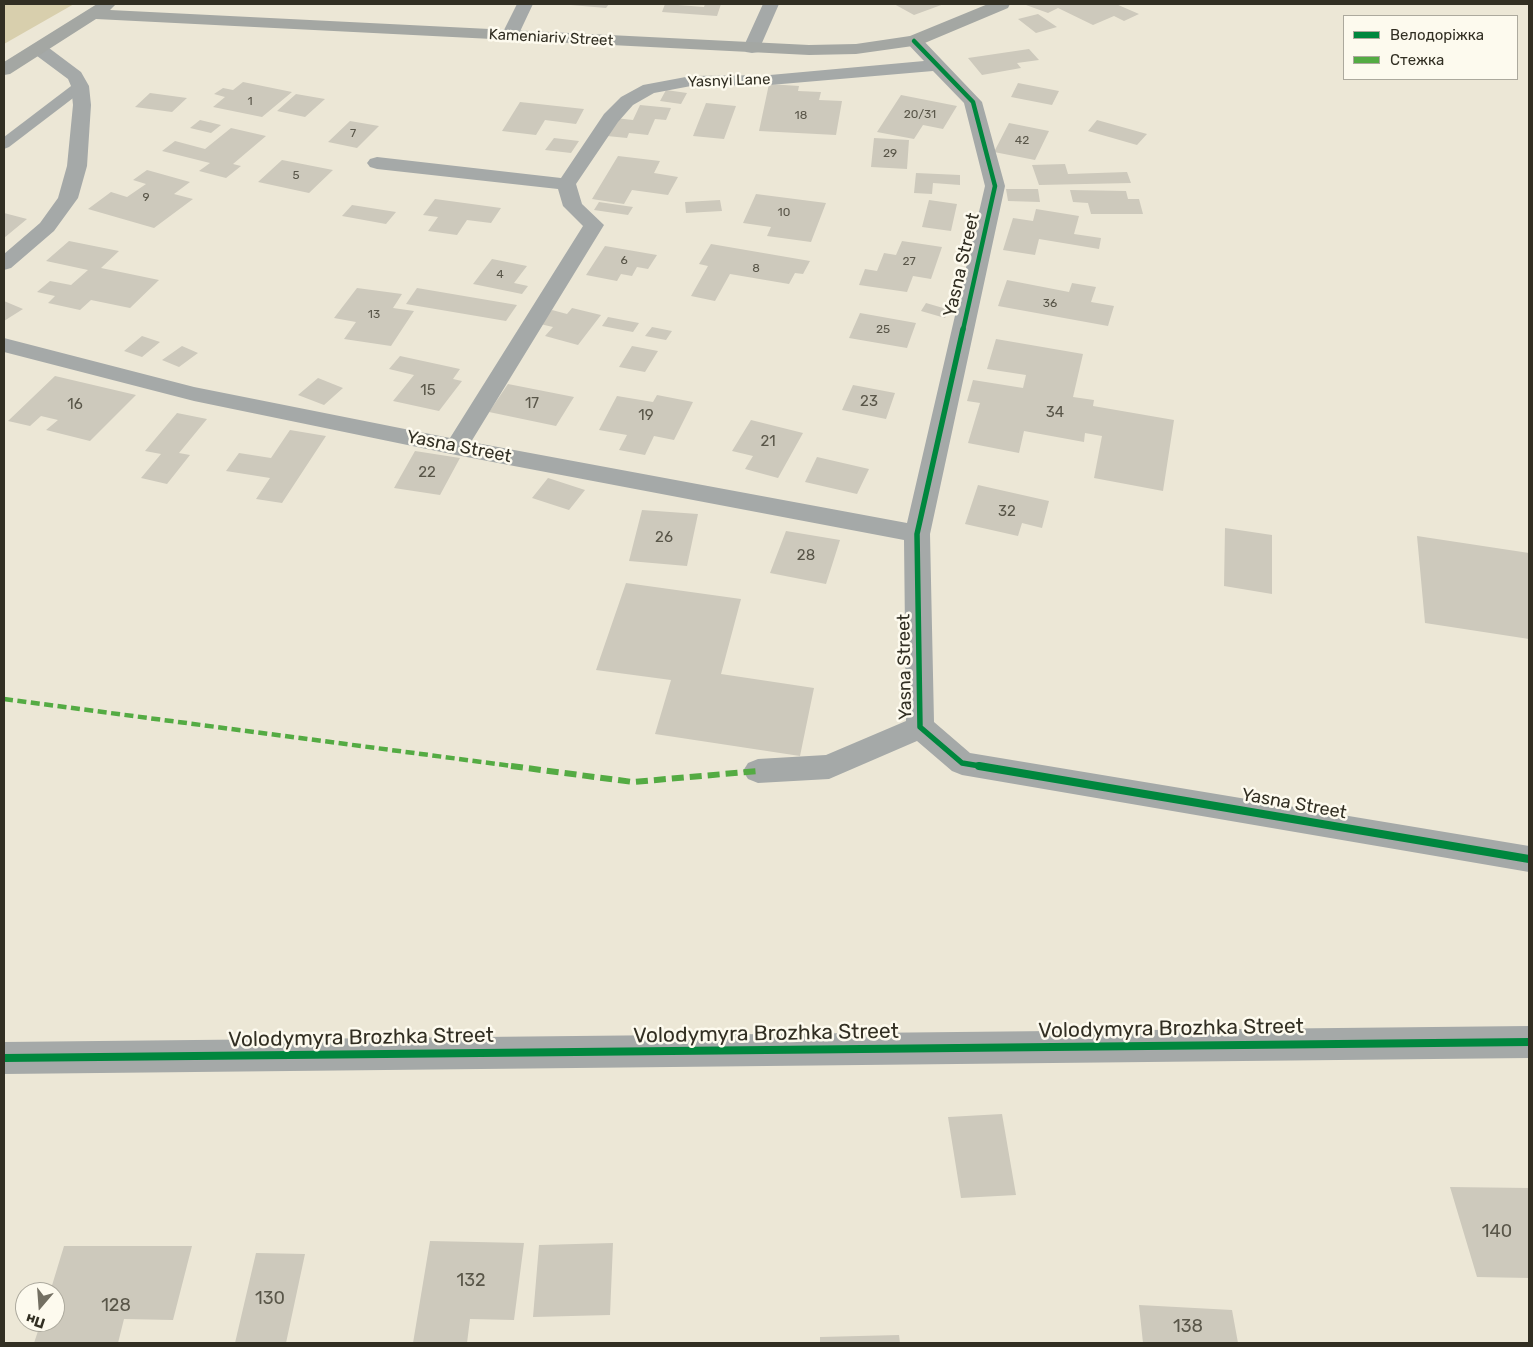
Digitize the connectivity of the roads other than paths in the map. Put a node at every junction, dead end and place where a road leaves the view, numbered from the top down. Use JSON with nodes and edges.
{"nodes":[{"id":1,"x":109,"y":4,"type":"edge"},
{"id":2,"x":526,"y":4,"type":"edge"},
{"id":3,"x":770,"y":4,"type":"edge"},
{"id":4,"x":1002,"y":4,"type":"edge"},
{"id":5,"x":92,"y":14,"type":"junction"},
{"id":6,"x":510,"y":36,"type":"junction"},
{"id":7,"x":914,"y":41,"type":"junction"},
{"id":8,"x":752,"y":48,"type":"junction"},
{"id":9,"x":39,"y":50,"type":"junction"},
{"id":10,"x":938,"y":65,"type":"junction"},
{"id":11,"x":4,"y":70,"type":"edge"},
{"id":12,"x":80,"y":86,"type":"junction"},
{"id":13,"x":4,"y":144,"type":"edge"},
{"id":14,"x":377,"y":163,"type":"dead end"},
{"id":15,"x":566,"y":184,"type":"junction"},
{"id":16,"x":4,"y":264,"type":"edge"},
{"id":17,"x":4,"y":345,"type":"edge"},
{"id":18,"x":456,"y":446,"type":"junction"},
{"id":19,"x":917,"y":534,"type":"junction"},
{"id":20,"x":920,"y":727,"type":"junction"},
{"id":21,"x":758,"y":771,"type":"dead end"},
{"id":22,"x":1529,"y":859,"type":"edge"},
{"id":23,"x":1529,"y":1042,"type":"edge"},
{"id":24,"x":4,"y":1058,"type":"edge"}],
"edges":[{"from":1,"to":5,"type":"street"},
{"from":2,"to":6,"type":"street"},
{"from":3,"to":8,"type":"street"},
{"from":4,"to":7,"type":"street","name":"Kameniariv Street"},
{"from":5,"to":6,"type":"street","name":"Kameniariv Street"},
{"from":5,"to":9,"type":"street"},
{"from":6,"to":8,"type":"street","name":"Kameniariv Street"},
{"from":7,"to":8,"type":"street","name":"Kameniariv Street"},
{"from":7,"to":10,"type":"street","name":"Yasna Street"},
{"from":9,"to":11,"type":"street"},
{"from":9,"to":12,"type":"street"},
{"from":10,"to":15,"type":"street","name":"Yasnyi Lane"},
{"from":10,"to":19,"type":"street","name":"Yasna Street"},
{"from":12,"to":13,"type":"lane"},
{"from":12,"to":16,"type":"street"},
{"from":14,"to":15,"type":"street"},
{"from":15,"to":18,"type":"street"},
{"from":17,"to":18,"type":"street","name":"Yasna Street"},
{"from":18,"to":19,"type":"street","name":"Yasna Street"},
{"from":19,"to":20,"type":"street","name":"Yasna Street"},
{"from":20,"to":21,"type":"street"},
{"from":20,"to":22,"type":"street","name":"Yasna Street"},
{"from":23,"to":24,"type":"street","name":"Volodymyra Brozhka Street"}]}
